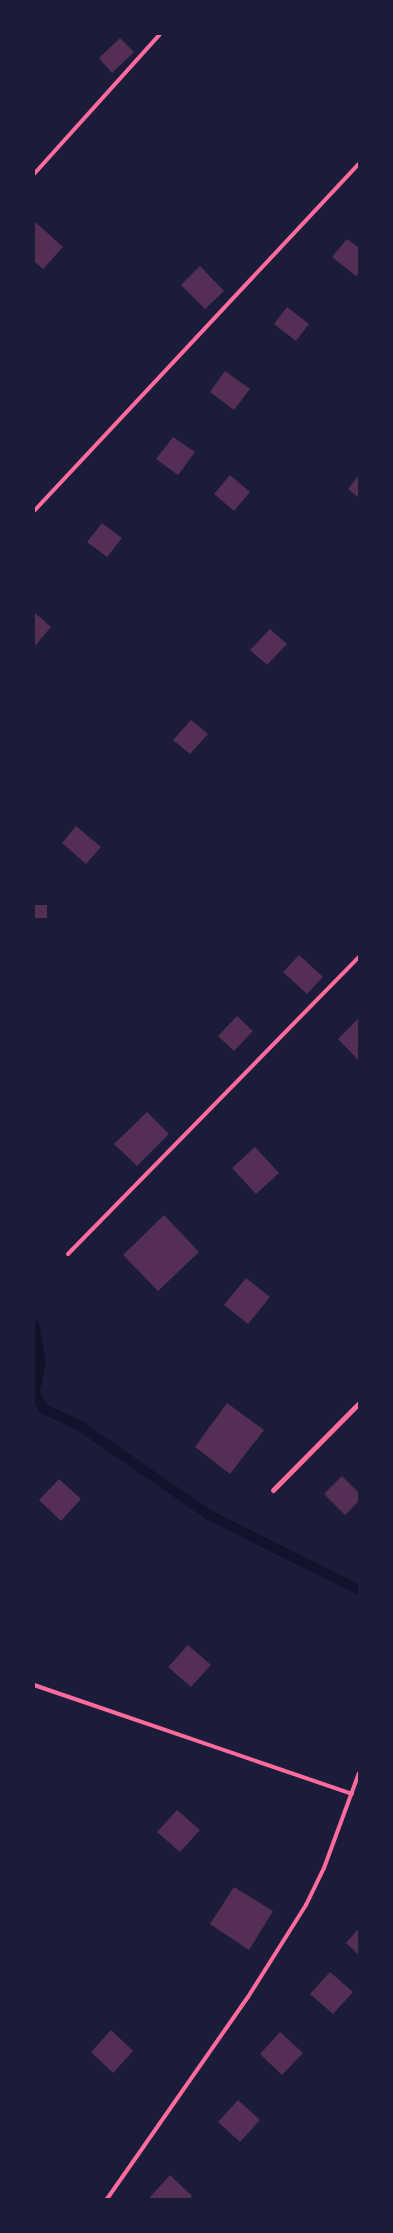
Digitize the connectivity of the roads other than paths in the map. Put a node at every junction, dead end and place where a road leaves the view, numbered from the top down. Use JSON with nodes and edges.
{"nodes":[{"id":1,"x":160,"y":34,"type":"edge"},
{"id":2,"x":359,"y":164,"type":"edge"},
{"id":3,"x":34,"y":174,"type":"edge"},
{"id":4,"x":34,"y":511,"type":"edge"},
{"id":5,"x":359,"y":957,"type":"edge"},
{"id":6,"x":68,"y":1254,"type":"dead end"},
{"id":7,"x":359,"y":1403,"type":"edge"},
{"id":8,"x":273,"y":1490,"type":"dead end"},
{"id":9,"x":34,"y":1685,"type":"edge"},
{"id":10,"x":359,"y":1773,"type":"edge"},
{"id":11,"x":352,"y":1794,"type":"junction"},
{"id":12,"x":107,"y":2199,"type":"edge"}],
"edges":[{"from":1,"to":3,"type":"lane"},
{"from":2,"to":4,"type":"lane"},
{"from":5,"to":6,"type":"lane"},
{"from":7,"to":8,"type":"street"},
{"from":9,"to":11,"type":"lane"},
{"from":10,"to":11,"type":"lane"},
{"from":11,"to":12,"type":"lane"}]}
